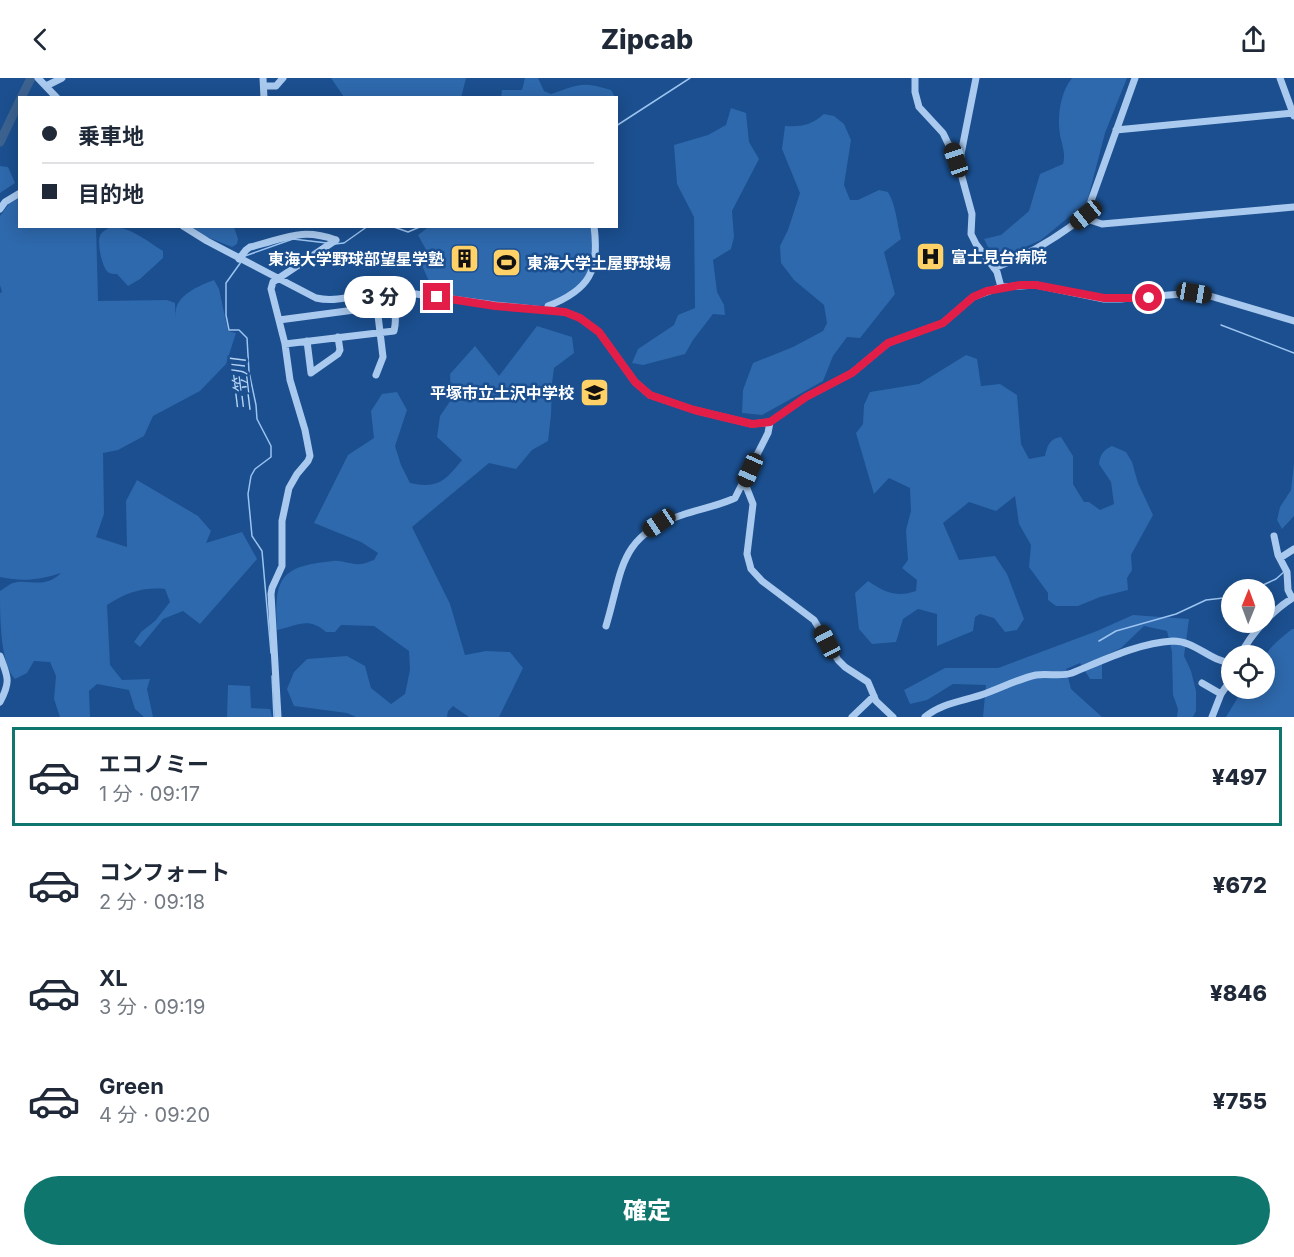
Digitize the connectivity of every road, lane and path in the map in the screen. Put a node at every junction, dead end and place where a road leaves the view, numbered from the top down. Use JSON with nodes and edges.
{"nodes":[{"id":1,"x":38,"y":78,"type":"edge"},
{"id":2,"x":62,"y":78,"type":"edge"},
{"id":3,"x":283,"y":78,"type":"edge"},
{"id":4,"x":915,"y":78,"type":"edge"},
{"id":5,"x":976,"y":78,"type":"edge"},
{"id":6,"x":1135,"y":78,"type":"edge"},
{"id":7,"x":1280,"y":78,"type":"edge"},
{"id":8,"x":264,"y":82,"type":"edge"},
{"id":9,"x":46,"y":86,"type":"junction"},
{"id":10,"x":55,"y":96,"type":"edge"},
{"id":11,"x":1294,"y":114,"type":"edge"},
{"id":12,"x":1116,"y":130,"type":"junction"},
{"id":13,"x":962,"y":145,"type":"junction"},
{"id":14,"x":951,"y":147,"type":"junction"},
{"id":15,"x":960,"y":161,"type":"junction"},
{"id":16,"x":18,"y":194,"type":"edge"},
{"id":17,"x":1294,"y":207,"type":"edge"},
{"id":18,"x":0,"y":209,"type":"edge"},
{"id":19,"x":1086,"y":215,"type":"junction"},
{"id":20,"x":186,"y":228,"type":"edge"},
{"id":21,"x":594,"y":228,"type":"edge"},
{"id":22,"x":242,"y":260,"type":"junction"},
{"id":23,"x":994,"y":268,"type":"junction"},
{"id":24,"x":278,"y":279,"type":"junction"},
{"id":25,"x":1001,"y":287,"type":"junction"},
{"id":26,"x":387,"y":290,"type":"junction"},
{"id":27,"x":547,"y":309,"type":"junction"},
{"id":28,"x":279,"y":320,"type":"junction"},
{"id":29,"x":1294,"y":321,"type":"edge"},
{"id":30,"x":380,"y":332,"type":"junction"},
{"id":31,"x":338,"y":337,"type":"junction"},
{"id":32,"x":307,"y":341,"type":"junction"},
{"id":33,"x":285,"y":344,"type":"junction"},
{"id":34,"x":376,"y":375,"type":"dead end"},
{"id":35,"x":770,"y":422,"type":"junction"},
{"id":36,"x":744,"y":481,"type":"junction"},
{"id":37,"x":1274,"y":536,"type":"dead end"},
{"id":38,"x":1294,"y":549,"type":"edge"},
{"id":39,"x":1280,"y":558,"type":"junction"},
{"id":40,"x":1293,"y":598,"type":"edge"},
{"id":41,"x":606,"y":626,"type":"dead end"},
{"id":42,"x":1247,"y":645,"type":"edge"},
{"id":43,"x":0,"y":656,"type":"edge"},
{"id":44,"x":1221,"y":660,"type":"edge"},
{"id":45,"x":1202,"y":683,"type":"dead end"},
{"id":46,"x":1221,"y":694,"type":"joint"},
{"id":47,"x":874,"y":696,"type":"junction"},
{"id":48,"x":0,"y":702,"type":"edge"},
{"id":49,"x":278,"y":717,"type":"edge"},
{"id":50,"x":852,"y":717,"type":"edge"},
{"id":51,"x":893,"y":717,"type":"edge"},
{"id":52,"x":925,"y":717,"type":"edge"},
{"id":53,"x":1212,"y":717,"type":"edge"}],
"edges":[{"from":1,"to":9,"type":"street"},
{"from":2,"to":9,"type":"street"},
{"from":3,"to":8,"type":"street"},
{"from":4,"to":14,"type":"street"},
{"from":5,"to":13,"type":"street"},
{"from":6,"to":12,"type":"street"},
{"from":7,"to":11,"type":"street"},
{"from":9,"to":10,"type":"street"},
{"from":11,"to":12,"type":"street"},
{"from":12,"to":19,"type":"street"},
{"from":13,"to":14,"type":"street"},
{"from":13,"to":15,"type":"street"},
{"from":14,"to":15,"type":"street"},
{"from":15,"to":23,"type":"street"},
{"from":16,"to":18,"type":"street"},
{"from":17,"to":19,"type":"street"},
{"from":19,"to":23,"type":"street"},
{"from":20,"to":22,"type":"street"},
{"from":21,"to":27,"type":"street"},
{"from":22,"to":24,"type":"street"},
{"from":22,"to":24,"type":"street"},
{"from":23,"to":25,"type":"street"},
{"from":24,"to":26,"type":"street"},
{"from":24,"to":28,"type":"street"},
{"from":25,"to":29,"type":"street"},
{"from":25,"to":35,"type":"street"},
{"from":26,"to":27,"type":"street"},
{"from":26,"to":30,"type":"street"},
{"from":27,"to":35,"type":"street"},
{"from":28,"to":30,"type":"street"},
{"from":28,"to":33,"type":"street"},
{"from":30,"to":31,"type":"street"},
{"from":30,"to":34,"type":"street"},
{"from":31,"to":32,"type":"street"},
{"from":31,"to":32,"type":"street"},
{"from":32,"to":33,"type":"street"},
{"from":33,"to":49,"type":"street"},
{"from":35,"to":36,"type":"street"},
{"from":36,"to":41,"type":"street"},
{"from":36,"to":47,"type":"street"},
{"from":37,"to":39,"type":"street"},
{"from":38,"to":39,"type":"street"},
{"from":39,"to":40,"type":"street"},
{"from":40,"to":42,"type":"street"},
{"from":43,"to":48,"type":"street"},
{"from":44,"to":52,"type":"street"},
{"from":45,"to":46,"type":"street"},
{"from":46,"to":53,"type":"street"},
{"from":47,"to":50,"type":"street"},
{"from":47,"to":51,"type":"street"}]}
